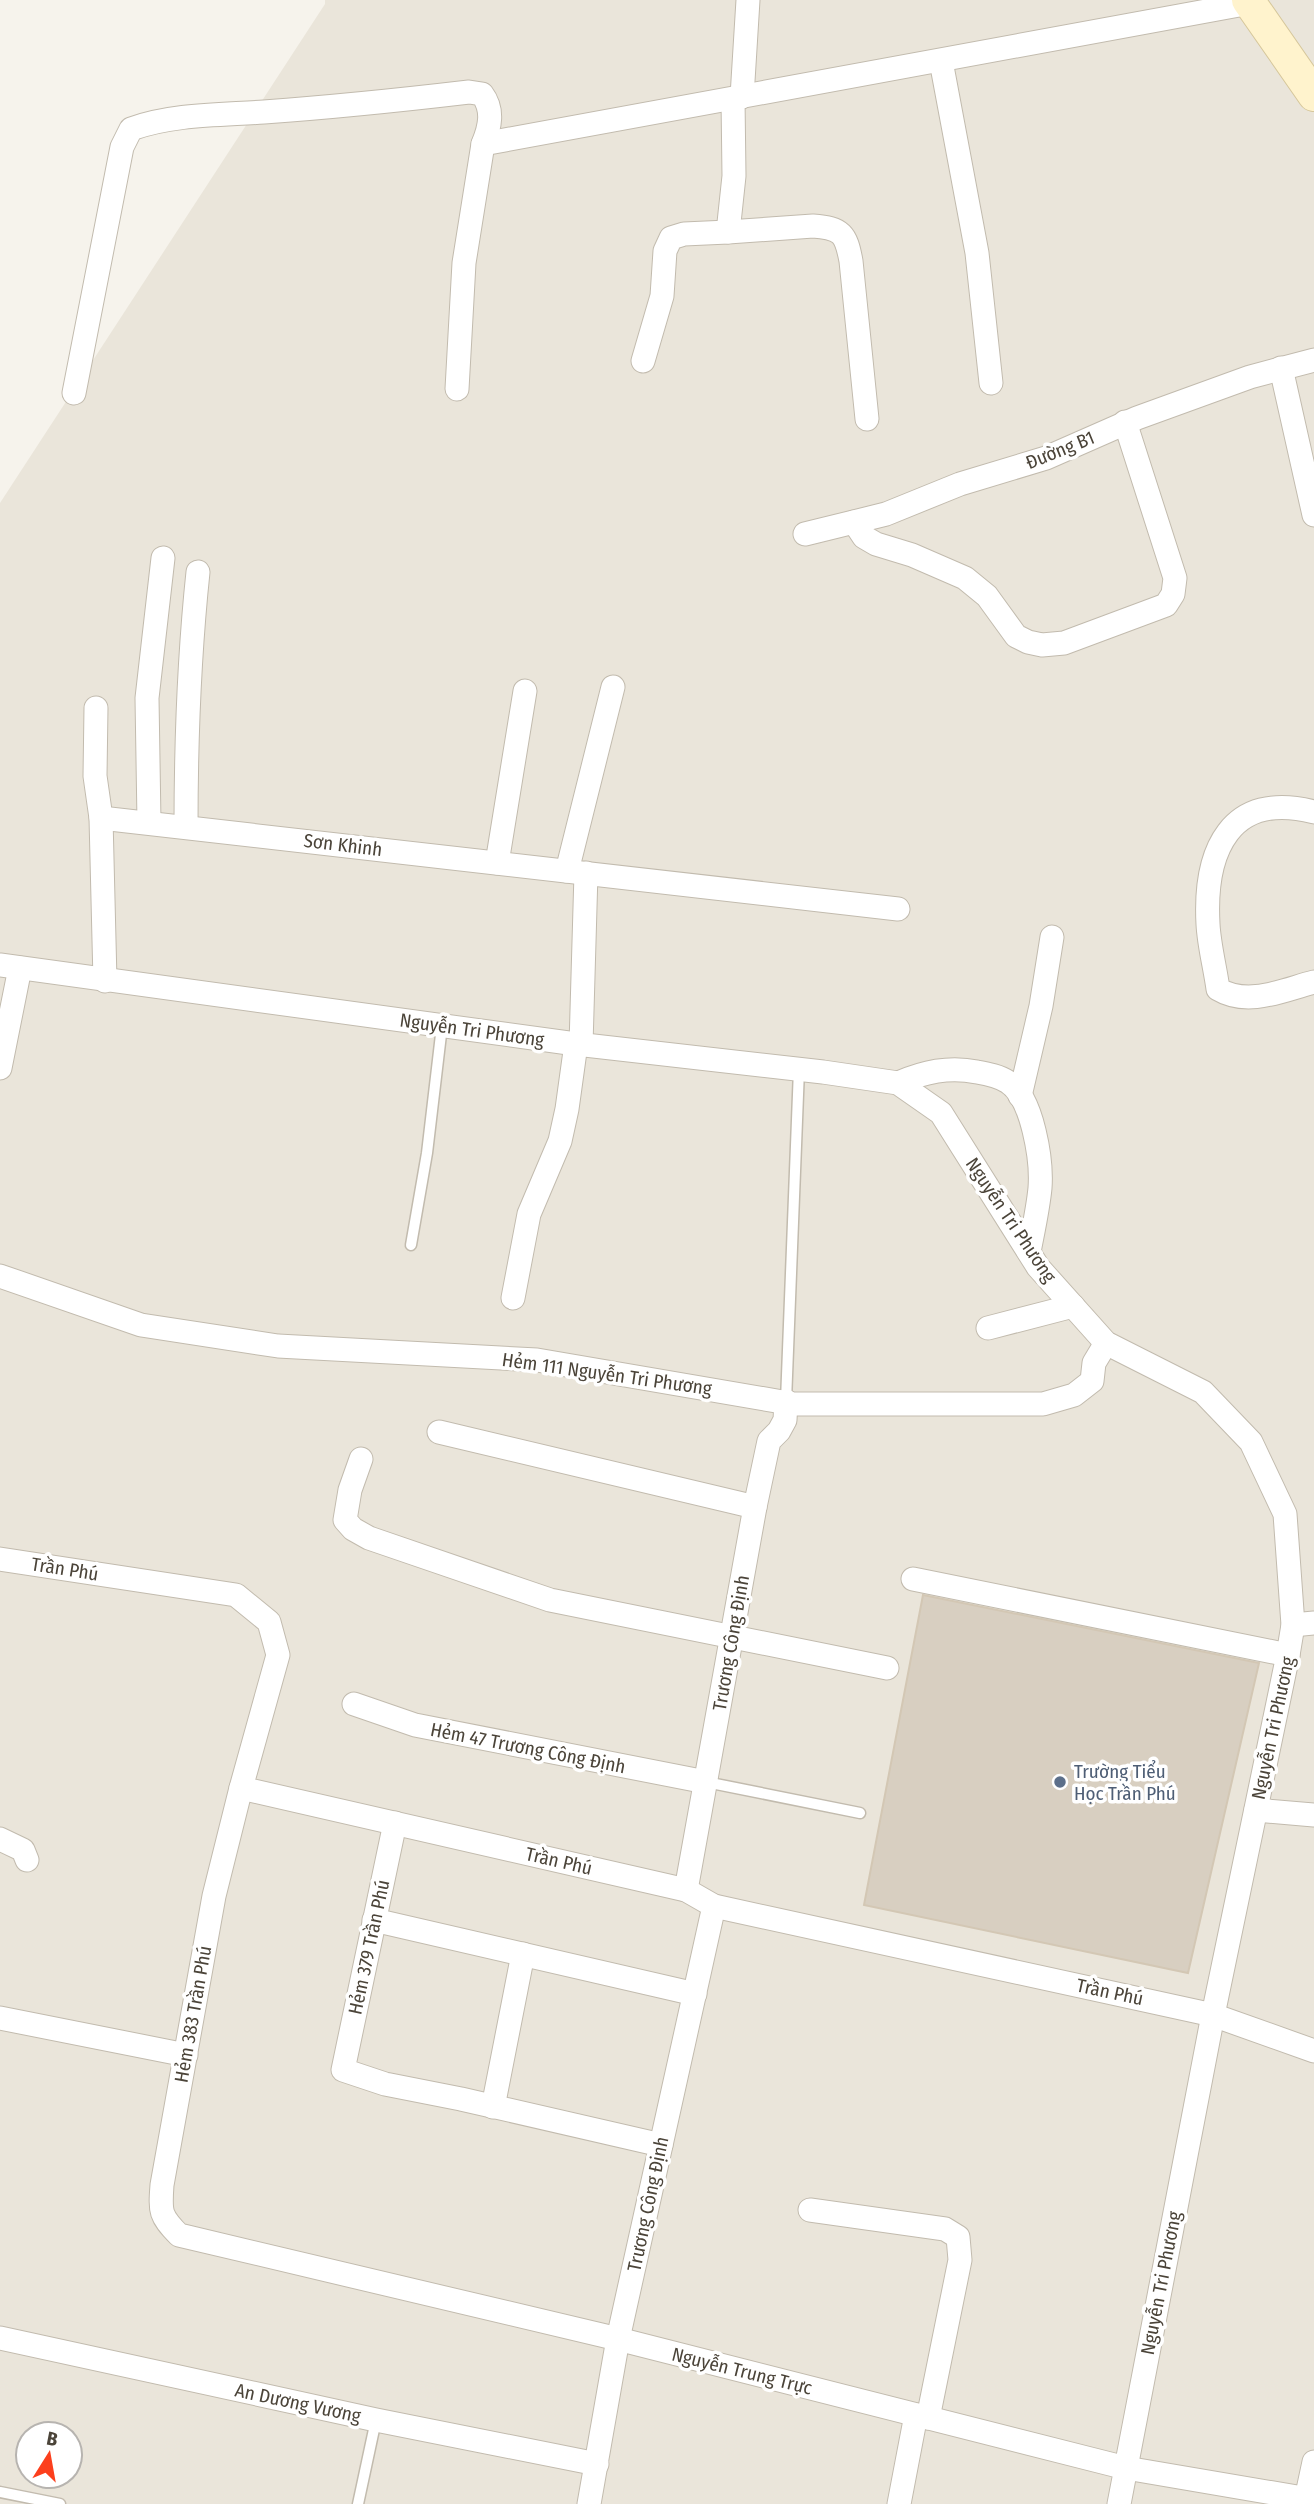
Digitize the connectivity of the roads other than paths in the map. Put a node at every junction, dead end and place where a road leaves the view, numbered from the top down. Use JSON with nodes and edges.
{"nodes":[{"id":1,"x":748,"y":0,"type":"edge"},
{"id":2,"x":1249,"y":1,"type":"edge"},
{"id":3,"x":942,"y":61,"type":"junction"},
{"id":4,"x":1313,"y":93,"type":"edge"},
{"id":5,"x":738,"y":98,"type":"junction"},
{"id":6,"x":483,"y":144,"type":"junction"},
{"id":7,"x":728,"y":232,"type":"junction"},
{"id":8,"x":1314,"y":360,"type":"edge"},
{"id":9,"x":643,"y":361,"type":"dead end"},
{"id":10,"x":1281,"y":368,"type":"junction"},
{"id":11,"x":991,"y":383,"type":"dead end"},
{"id":12,"x":457,"y":389,"type":"dead end"},
{"id":13,"x":74,"y":393,"type":"dead end"},
{"id":14,"x":867,"y":419,"type":"dead end"},
{"id":15,"x":1125,"y":422,"type":"junction"},
{"id":16,"x":1314,"y":515,"type":"edge"},
{"id":17,"x":854,"y":522,"type":"junction"},
{"id":18,"x":805,"y":534,"type":"dead end"},
{"id":19,"x":163,"y":558,"type":"dead end"},
{"id":20,"x":198,"y":572,"type":"dead end"},
{"id":21,"x":613,"y":687,"type":"dead end"},
{"id":22,"x":525,"y":691,"type":"dead end"},
{"id":23,"x":96,"y":708,"type":"dead end"},
{"id":24,"x":1314,"y":812,"type":"edge"},
{"id":25,"x":101,"y":818,"type":"junction"},
{"id":26,"x":149,"y":822,"type":"junction"},
{"id":27,"x":186,"y":827,"type":"junction"},
{"id":28,"x":497,"y":863,"type":"junction"},
{"id":29,"x":577,"y":872,"type":"junction"},
{"id":30,"x":898,"y":909,"type":"dead end"},
{"id":31,"x":1052,"y":937,"type":"dead end"},
{"id":32,"x":10,"y":967,"type":"edge"},
{"id":33,"x":105,"y":981,"type":"junction"},
{"id":34,"x":1314,"y":982,"type":"edge"},
{"id":35,"x":442,"y":1026,"type":"junction"},
{"id":36,"x":578,"y":1044,"type":"junction"},
{"id":37,"x":0,"y":1068,"type":"edge"},
{"id":38,"x":799,"y":1069,"type":"junction"},
{"id":39,"x":898,"y":1083,"type":"junction"},
{"id":40,"x":1020,"y":1096,"type":"junction"},
{"id":41,"x":411,"y":1245,"type":"dead end"},
{"id":42,"x":1029,"y":1252,"type":"junction"},
{"id":43,"x":0,"y":1276,"type":"edge"},
{"id":44,"x":513,"y":1298,"type":"dead end"},
{"id":45,"x":1073,"y":1306,"type":"junction"},
{"id":46,"x":988,"y":1328,"type":"dead end"},
{"id":47,"x":1106,"y":1343,"type":"junction"},
{"id":48,"x":786,"y":1401,"type":"junction"},
{"id":49,"x":439,"y":1432,"type":"dead end"},
{"id":50,"x":360,"y":1459,"type":"dead end"},
{"id":51,"x":755,"y":1507,"type":"junction"},
{"id":52,"x":0,"y":1559,"type":"edge"},
{"id":53,"x":913,"y":1579,"type":"dead end"},
{"id":54,"x":1303,"y":1624,"type":"edge"},
{"id":55,"x":732,"y":1637,"type":"junction"},
{"id":56,"x":1289,"y":1655,"type":"junction"},
{"id":57,"x":887,"y":1668,"type":"dead end"},
{"id":58,"x":354,"y":1704,"type":"dead end"},
{"id":59,"x":706,"y":1782,"type":"junction"},
{"id":60,"x":241,"y":1788,"type":"junction"},
{"id":61,"x":1256,"y":1810,"type":"junction"},
{"id":62,"x":860,"y":1813,"type":"dead end"},
{"id":63,"x":1314,"y":1815,"type":"edge"},
{"id":64,"x":395,"y":1823,"type":"junction"},
{"id":65,"x":0,"y":1839,"type":"edge"},
{"id":66,"x":27,"y":1860,"type":"dead end"},
{"id":67,"x":686,"y":1890,"type":"junction"},
{"id":68,"x":714,"y":1906,"type":"junction"},
{"id":69,"x":374,"y":1920,"type":"junction"},
{"id":70,"x":523,"y":1954,"type":"junction"},
{"id":71,"x":695,"y":1994,"type":"junction"},
{"id":72,"x":1213,"y":2015,"type":"junction"},
{"id":73,"x":0,"y":2018,"type":"edge"},
{"id":74,"x":1314,"y":2051,"type":"edge"},
{"id":75,"x":186,"y":2055,"type":"junction"},
{"id":76,"x":493,"y":2107,"type":"junction"},
{"id":77,"x":661,"y":2145,"type":"junction"},
{"id":78,"x":810,"y":2210,"type":"dead end"},
{"id":79,"x":179,"y":2235,"type":"joint"},
{"id":80,"x":0,"y":2339,"type":"edge"},
{"id":81,"x":618,"y":2339,"type":"junction"},
{"id":82,"x":922,"y":2416,"type":"junction"},
{"id":83,"x":376,"y":2420,"type":"junction"},
{"id":84,"x":1314,"y":2462,"type":"edge"},
{"id":85,"x":597,"y":2464,"type":"junction"},
{"id":86,"x":1126,"y":2468,"type":"junction"},
{"id":87,"x":0,"y":2492,"type":"edge"},
{"id":88,"x":1309,"y":2500,"type":"edge"},
{"id":89,"x":60,"y":2504,"type":"edge"},
{"id":90,"x":358,"y":2504,"type":"edge"},
{"id":91,"x":589,"y":2504,"type":"edge"},
{"id":92,"x":899,"y":2504,"type":"edge"},
{"id":93,"x":1119,"y":2504,"type":"edge"}],
"edges":[{"from":1,"to":5,"type":"street"},
{"from":2,"to":3,"type":"street"},
{"from":2,"to":4,"type":"street"},
{"from":3,"to":5,"type":"street"},
{"from":3,"to":11,"type":"street"},
{"from":5,"to":6,"type":"street"},
{"from":5,"to":7,"type":"street"},
{"from":6,"to":12,"type":"street"},
{"from":6,"to":13,"type":"street"},
{"from":7,"to":9,"type":"street"},
{"from":7,"to":14,"type":"street"},
{"from":8,"to":10,"type":"street","name":"Đường B1"},
{"from":10,"to":15,"type":"street","name":"Đường B1"},
{"from":10,"to":16,"type":"street"},
{"from":15,"to":17,"type":"street","name":"Đường B1"},
{"from":15,"to":17,"type":"street"},
{"from":17,"to":18,"type":"street","name":"Đường B1"},
{"from":19,"to":26,"type":"street"},
{"from":20,"to":27,"type":"street"},
{"from":21,"to":29,"type":"street"},
{"from":22,"to":28,"type":"street"},
{"from":23,"to":25,"type":"street"},
{"from":24,"to":34,"type":"street"},
{"from":25,"to":26,"type":"street","name":"Sơn Khinh"},
{"from":25,"to":33,"type":"street"},
{"from":26,"to":27,"type":"street","name":"Sơn Khinh"},
{"from":27,"to":28,"type":"street","name":"Sơn Khinh"},
{"from":28,"to":29,"type":"street","name":"Sơn Khinh"},
{"from":29,"to":30,"type":"street","name":"Sơn Khinh"},
{"from":29,"to":36,"type":"street"},
{"from":31,"to":40,"type":"street"},
{"from":32,"to":33,"type":"street","name":"Nguyễn Tri Phương"},
{"from":32,"to":37,"type":"street"},
{"from":33,"to":35,"type":"street","name":"Nguyễn Tri Phương"},
{"from":35,"to":36,"type":"street","name":"Nguyễn Tri Phương"},
{"from":35,"to":41,"type":"lane"},
{"from":36,"to":38,"type":"street","name":"Nguyễn Tri Phương"},
{"from":36,"to":44,"type":"street"},
{"from":38,"to":39,"type":"street","name":"Nguyễn Tri Phương"},
{"from":38,"to":48,"type":"lane"},
{"from":39,"to":40,"type":"street"},
{"from":39,"to":42,"type":"street","name":"Nguyễn Tri Phương"},
{"from":40,"to":42,"type":"street"},
{"from":42,"to":45,"type":"street","name":"Nguyễn Tri Phương"},
{"from":43,"to":48,"type":"street","name":"Hẻm 111 Nguyễn Tri Phương"},
{"from":45,"to":46,"type":"street"},
{"from":45,"to":47,"type":"street","name":"Nguyễn Tri Phương"},
{"from":47,"to":48,"type":"street","name":"Hẻm 111 Nguyễn Tri Phương"},
{"from":47,"to":54,"type":"street","name":"Nguyễn Tri Phương"},
{"from":48,"to":51,"type":"street","name":"Trương Công Định"},
{"from":49,"to":51,"type":"street"},
{"from":50,"to":55,"type":"street"},
{"from":51,"to":55,"type":"street","name":"Trương Công Định"},
{"from":52,"to":60,"type":"street","name":"Trần Phú"},
{"from":53,"to":56,"type":"street"},
{"from":54,"to":56,"type":"street","name":"Nguyễn Tri Phương"},
{"from":55,"to":57,"type":"street"},
{"from":55,"to":59,"type":"street","name":"Trương Công Định"},
{"from":56,"to":61,"type":"street","name":"Nguyễn Tri Phương"},
{"from":58,"to":59,"type":"street","name":"Hẻm 47 Trương Công Định"},
{"from":59,"to":62,"type":"lane"},
{"from":59,"to":67,"type":"street","name":"Trương Công Định"},
{"from":60,"to":64,"type":"street","name":"Trần Phú"},
{"from":60,"to":75,"type":"street","name":"Hẻm 383 Trần Phú"},
{"from":61,"to":63,"type":"street"},
{"from":61,"to":72,"type":"street","name":"Nguyễn Tri Phương"},
{"from":64,"to":67,"type":"street","name":"Trần Phú"},
{"from":64,"to":69,"type":"street","name":"Hẻm 379 Trần Phú"},
{"from":65,"to":66,"type":"street"},
{"from":67,"to":68,"type":"street","name":"Trần Phú"},
{"from":68,"to":71,"type":"street","name":"Trương Công Định"},
{"from":68,"to":72,"type":"street","name":"Trần Phú"},
{"from":69,"to":70,"type":"street"},
{"from":69,"to":76,"type":"street","name":"Hẻm 379 Trần Phú"},
{"from":70,"to":71,"type":"street"},
{"from":70,"to":76,"type":"street"},
{"from":71,"to":77,"type":"street","name":"Trương Công Định"},
{"from":72,"to":74,"type":"street","name":"Trần Phú"},
{"from":72,"to":86,"type":"street","name":"Nguyễn Tri Phương"},
{"from":73,"to":75,"type":"street"},
{"from":75,"to":79,"type":"street","name":"Hẻm 383 Trần Phú"},
{"from":76,"to":77,"type":"street"},
{"from":77,"to":81,"type":"street","name":"Trương Công Định"},
{"from":78,"to":82,"type":"street"},
{"from":79,"to":81,"type":"street","name":"Nguyễn Trung Trực"},
{"from":80,"to":83,"type":"street","name":"An Dương Vương"},
{"from":81,"to":82,"type":"street","name":"Nguyễn Trung Trực"},
{"from":81,"to":85,"type":"street","name":"Trương Công Định"},
{"from":82,"to":86,"type":"street","name":"Nguyễn Trung Trực"},
{"from":82,"to":92,"type":"street"},
{"from":83,"to":85,"type":"street","name":"An Dương Vương"},
{"from":83,"to":90,"type":"lane"},
{"from":84,"to":88,"type":"street"},
{"from":85,"to":91,"type":"street","name":"Trương Công Định"},
{"from":86,"to":88,"type":"street","name":"Nguyễn Trung Trực"},
{"from":86,"to":93,"type":"street","name":"Nguyễn Tri Phương"},
{"from":87,"to":89,"type":"lane"}]}
